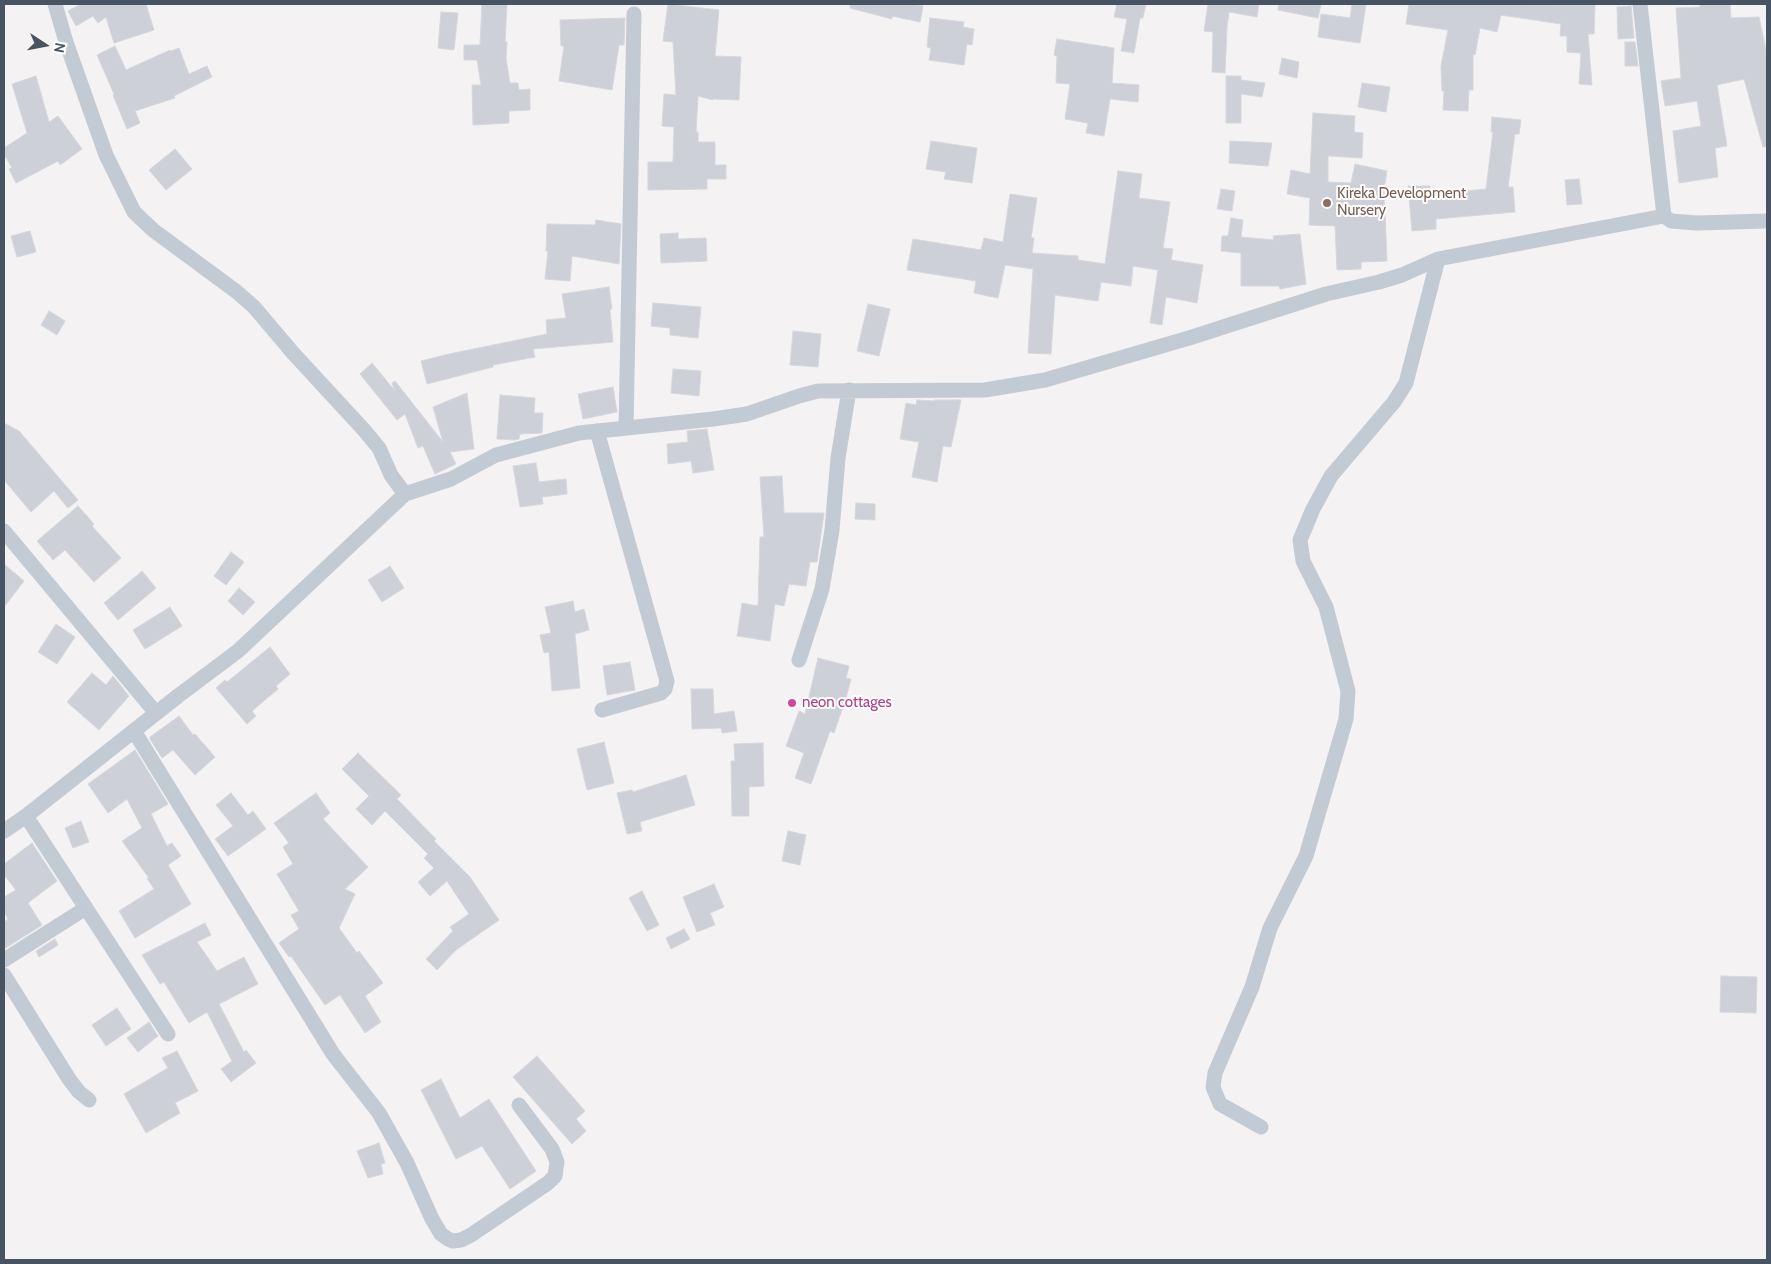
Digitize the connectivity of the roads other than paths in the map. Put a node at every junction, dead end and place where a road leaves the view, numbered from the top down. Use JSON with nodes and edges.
{"nodes":[{"id":1,"x":55,"y":4,"type":"edge"},
{"id":2,"x":1640,"y":4,"type":"edge"},
{"id":3,"x":634,"y":14,"type":"dead end"},
{"id":4,"x":1664,"y":216,"type":"junction"},
{"id":5,"x":1767,"y":221,"type":"edge"},
{"id":6,"x":1438,"y":259,"type":"junction"},
{"id":7,"x":849,"y":390,"type":"junction"},
{"id":8,"x":626,"y":428,"type":"junction"},
{"id":9,"x":597,"y":431,"type":"junction"},
{"id":10,"x":405,"y":494,"type":"junction"},
{"id":11,"x":4,"y":531,"type":"edge"},
{"id":12,"x":799,"y":660,"type":"dead end"},
{"id":13,"x":602,"y":710,"type":"dead end"},
{"id":14,"x":156,"y":713,"type":"junction"},
{"id":15,"x":134,"y":731,"type":"junction"},
{"id":16,"x":26,"y":816,"type":"junction"},
{"id":17,"x":4,"y":831,"type":"edge"},
{"id":18,"x":86,"y":908,"type":"junction"},
{"id":19,"x":4,"y":960,"type":"edge"},
{"id":20,"x":4,"y":975,"type":"edge"},
{"id":21,"x":168,"y":1034,"type":"dead end"},
{"id":22,"x":89,"y":1100,"type":"dead end"},
{"id":23,"x":519,"y":1105,"type":"dead end"},
{"id":24,"x":1262,"y":1128,"type":"dead end"}],
"edges":[{"from":1,"to":10,"type":"street"},
{"from":2,"to":4,"type":"street"},
{"from":3,"to":8,"type":"street"},
{"from":4,"to":5,"type":"street"},
{"from":4,"to":6,"type":"street"},
{"from":6,"to":7,"type":"street"},
{"from":6,"to":24,"type":"street"},
{"from":7,"to":8,"type":"street"},
{"from":7,"to":12,"type":"street"},
{"from":8,"to":9,"type":"street"},
{"from":9,"to":10,"type":"street"},
{"from":9,"to":13,"type":"street"},
{"from":10,"to":14,"type":"street"},
{"from":11,"to":14,"type":"street"},
{"from":14,"to":15,"type":"street"},
{"from":15,"to":16,"type":"street"},
{"from":15,"to":23,"type":"street"},
{"from":16,"to":17,"type":"street"},
{"from":16,"to":18,"type":"street"},
{"from":18,"to":19,"type":"street"},
{"from":18,"to":21,"type":"street"},
{"from":20,"to":22,"type":"street"}]}
